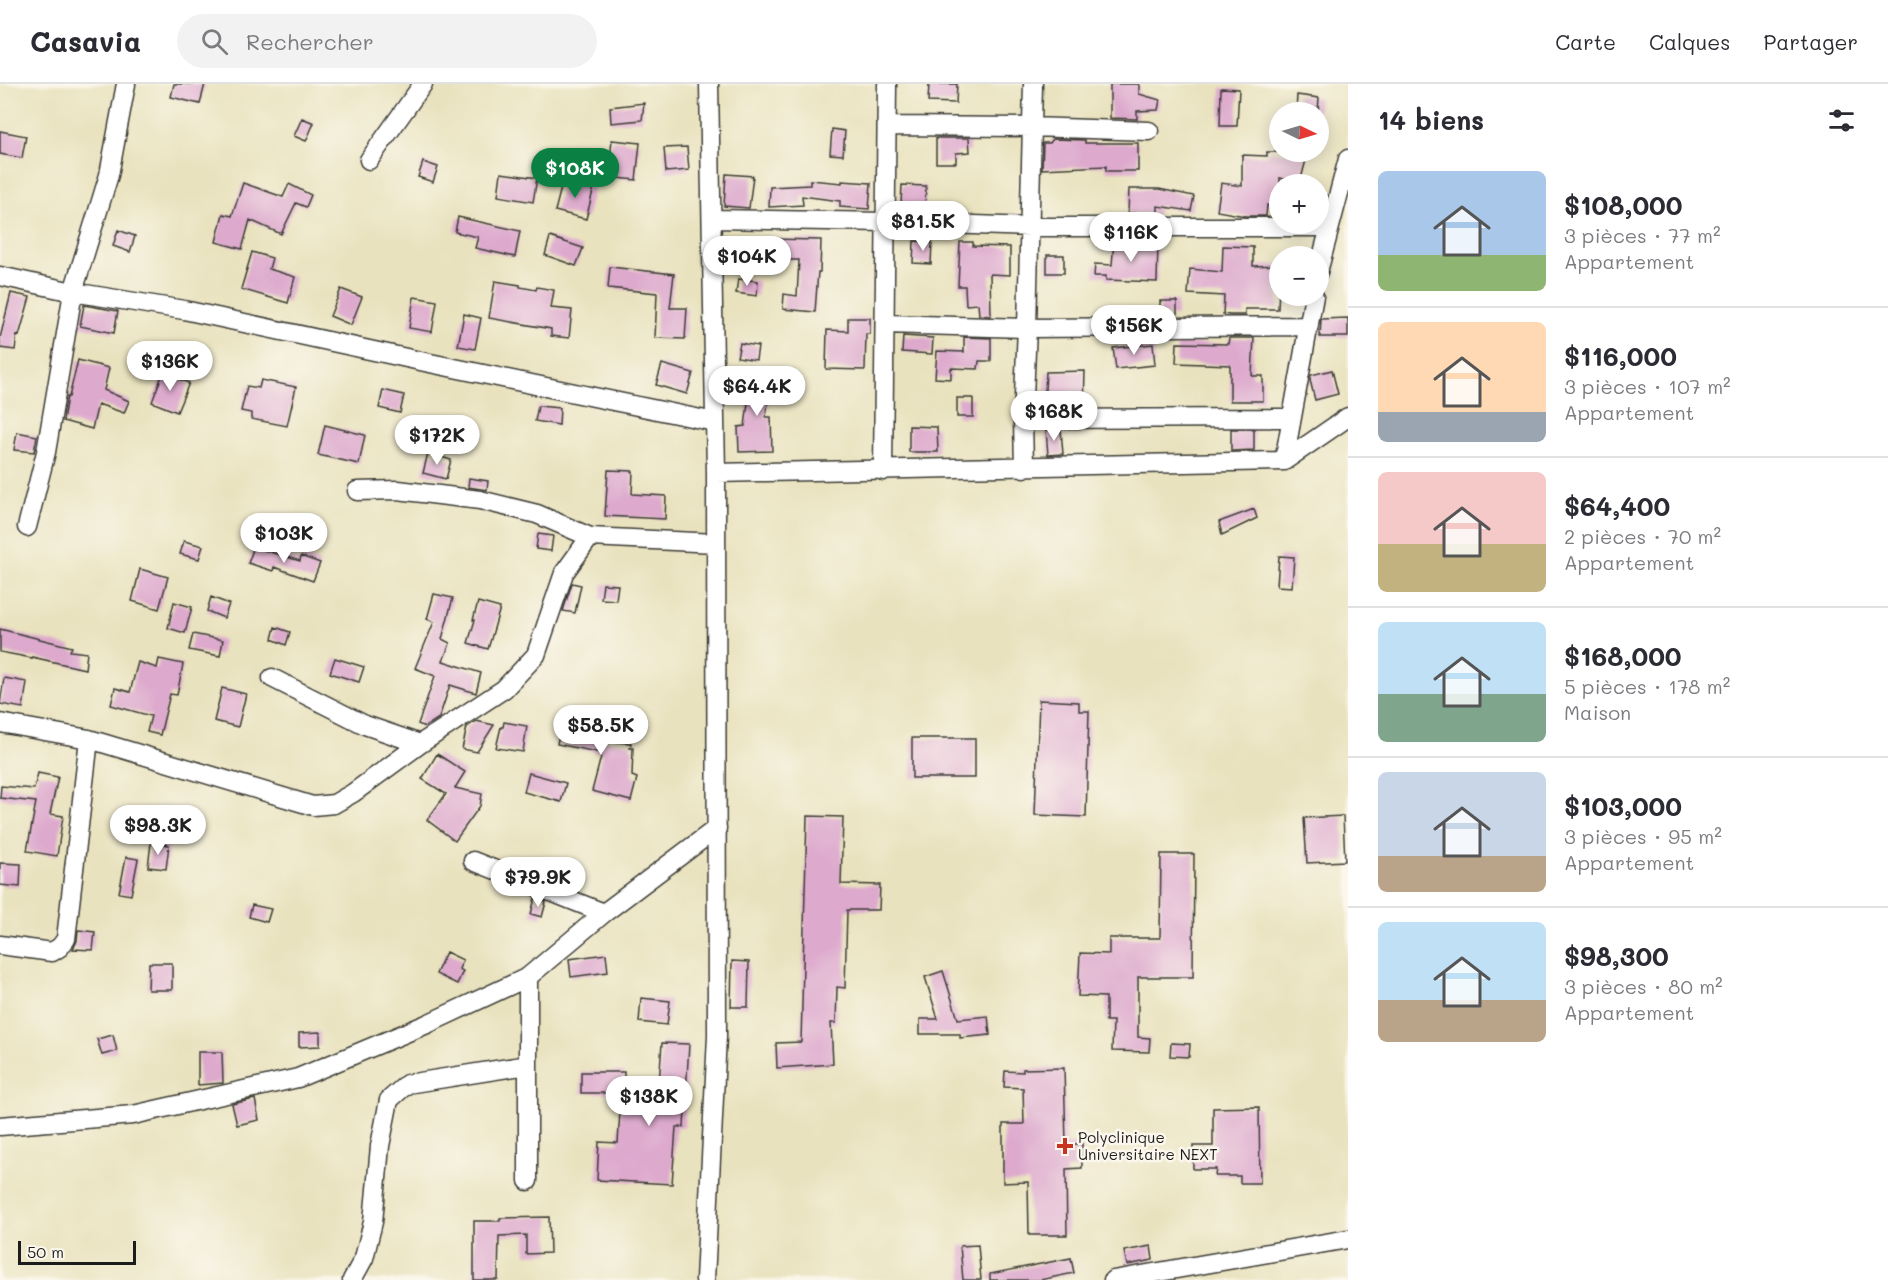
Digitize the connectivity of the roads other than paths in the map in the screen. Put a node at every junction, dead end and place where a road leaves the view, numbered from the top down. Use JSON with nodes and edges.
{"nodes":[{"id":1,"x":126,"y":84,"type":"edge"},
{"id":2,"x":423,"y":84,"type":"edge"},
{"id":3,"x":709,"y":84,"type":"edge"},
{"id":4,"x":887,"y":84,"type":"edge"},
{"id":5,"x":1033,"y":84,"type":"edge"},
{"id":6,"x":887,"y":126,"type":"junction"},
{"id":7,"x":1032,"y":127,"type":"junction"},
{"id":8,"x":1149,"y":132,"type":"dead end"},
{"id":9,"x":369,"y":160,"type":"dead end"},
{"id":10,"x":1346,"y":171,"type":"edge"},
{"id":11,"x":713,"y":219,"type":"junction"},
{"id":12,"x":886,"y":222,"type":"junction"},
{"id":13,"x":1030,"y":227,"type":"junction"},
{"id":14,"x":1330,"y":227,"type":"junction"},
{"id":15,"x":1325,"y":246,"type":"edge"},
{"id":16,"x":0,"y":276,"type":"edge"},
{"id":17,"x":73,"y":292,"type":"junction"},
{"id":18,"x":1312,"y":306,"type":"edge"},
{"id":19,"x":885,"y":324,"type":"junction"},
{"id":20,"x":1308,"y":326,"type":"junction"},
{"id":21,"x":1027,"y":328,"type":"junction"},
{"id":22,"x":1348,"y":417,"type":"edge"},
{"id":23,"x":1292,"y":418,"type":"junction"},
{"id":24,"x":1023,"y":419,"type":"junction"},
{"id":25,"x":715,"y":422,"type":"junction"},
{"id":26,"x":1284,"y":461,"type":"junction"},
{"id":27,"x":1024,"y":468,"type":"junction"},
{"id":28,"x":883,"y":471,"type":"junction"},
{"id":29,"x":716,"y":473,"type":"junction"},
{"id":30,"x":357,"y":491,"type":"dead end"},
{"id":31,"x":27,"y":527,"type":"dead end"},
{"id":32,"x":590,"y":537,"type":"junction"},
{"id":33,"x":716,"y":543,"type":"junction"},
{"id":34,"x":272,"y":678,"type":"dead end"},
{"id":35,"x":0,"y":723,"type":"edge"},
{"id":36,"x":89,"y":739,"type":"junction"},
{"id":37,"x":420,"y":744,"type":"junction"},
{"id":38,"x":717,"y":828,"type":"junction"},
{"id":39,"x":473,"y":861,"type":"dead end"},
{"id":40,"x":604,"y":913,"type":"junction"},
{"id":41,"x":0,"y":945,"type":"edge"},
{"id":42,"x":528,"y":977,"type":"junction"},
{"id":43,"x":528,"y":1065,"type":"junction"},
{"id":44,"x":0,"y":1126,"type":"edge"},
{"id":45,"x":528,"y":1181,"type":"dead end"},
{"id":46,"x":1348,"y":1239,"type":"edge"},
{"id":47,"x":352,"y":1280,"type":"edge"},
{"id":48,"x":705,"y":1280,"type":"edge"},
{"id":49,"x":1113,"y":1280,"type":"edge"}],
"edges":[{"from":1,"to":17,"type":"street"},
{"from":2,"to":9,"type":"street"},
{"from":3,"to":11,"type":"street"},
{"from":4,"to":6,"type":"street"},
{"from":5,"to":7,"type":"street"},
{"from":6,"to":7,"type":"street"},
{"from":6,"to":12,"type":"street"},
{"from":7,"to":8,"type":"street"},
{"from":7,"to":13,"type":"street"},
{"from":10,"to":14,"type":"street"},
{"from":11,"to":12,"type":"street"},
{"from":11,"to":25,"type":"street"},
{"from":12,"to":13,"type":"street"},
{"from":12,"to":19,"type":"street"},
{"from":13,"to":14,"type":"street"},
{"from":13,"to":21,"type":"street"},
{"from":14,"to":15,"type":"street"},
{"from":16,"to":17,"type":"street"},
{"from":17,"to":25,"type":"street"},
{"from":17,"to":31,"type":"street"},
{"from":18,"to":20,"type":"street"},
{"from":19,"to":21,"type":"street"},
{"from":19,"to":28,"type":"street"},
{"from":20,"to":21,"type":"street"},
{"from":20,"to":23,"type":"street"},
{"from":21,"to":24,"type":"street"},
{"from":22,"to":26,"type":"street"},
{"from":23,"to":24,"type":"street"},
{"from":23,"to":26,"type":"street"},
{"from":24,"to":27,"type":"street"},
{"from":25,"to":29,"type":"street"},
{"from":26,"to":27,"type":"street"},
{"from":27,"to":28,"type":"street"},
{"from":28,"to":29,"type":"street"},
{"from":29,"to":33,"type":"street"},
{"from":30,"to":32,"type":"street"},
{"from":32,"to":33,"type":"street"},
{"from":32,"to":37,"type":"street"},
{"from":33,"to":38,"type":"street"},
{"from":34,"to":37,"type":"street"},
{"from":35,"to":36,"type":"street"},
{"from":36,"to":37,"type":"street"},
{"from":36,"to":41,"type":"street"},
{"from":38,"to":40,"type":"street"},
{"from":38,"to":48,"type":"street"},
{"from":39,"to":40,"type":"street"},
{"from":40,"to":42,"type":"street"},
{"from":42,"to":43,"type":"street"},
{"from":42,"to":44,"type":"street"},
{"from":43,"to":45,"type":"street"},
{"from":43,"to":47,"type":"street"},
{"from":46,"to":49,"type":"street"}]}
